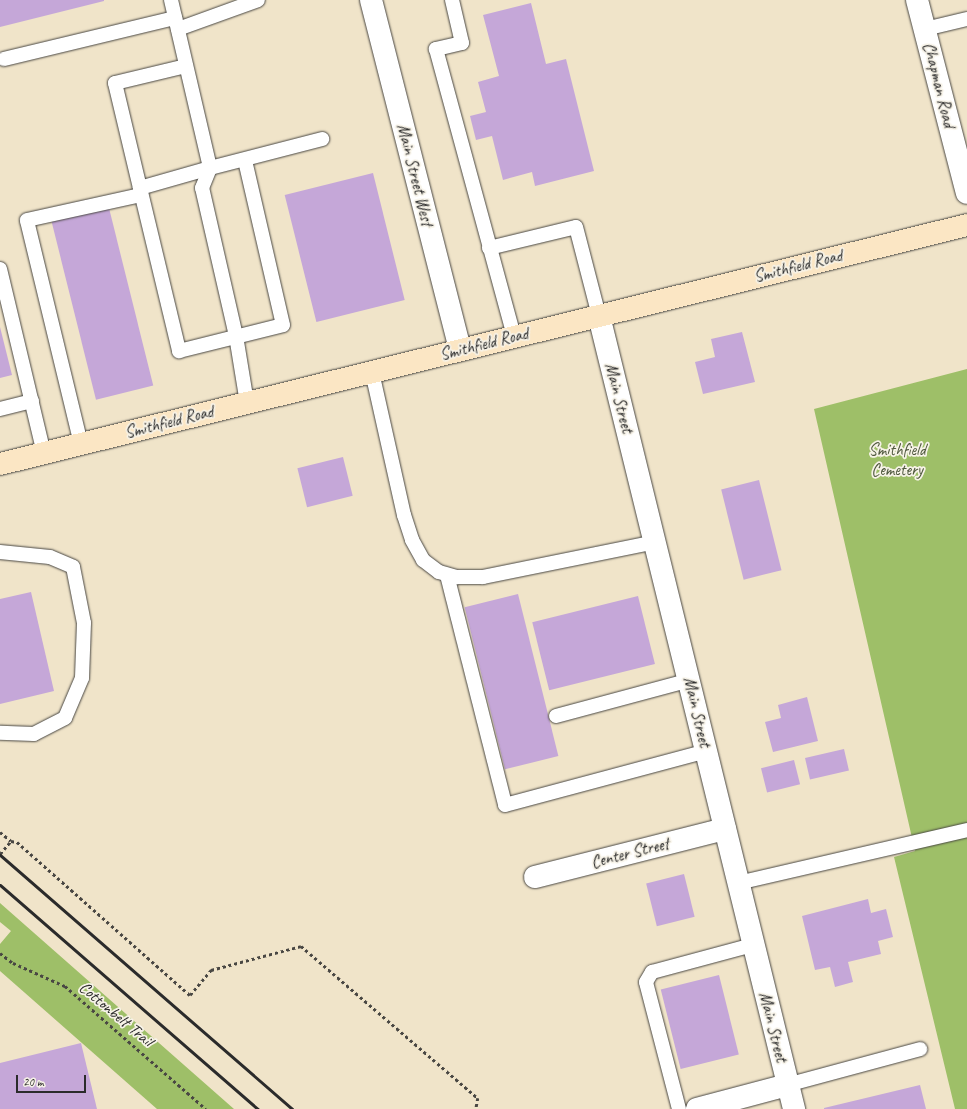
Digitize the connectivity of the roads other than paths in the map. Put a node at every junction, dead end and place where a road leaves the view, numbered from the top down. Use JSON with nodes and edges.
{"nodes":[{"id":1,"x":171,"y":0,"type":"edge"},
{"id":2,"x":258,"y":0,"type":"edge"},
{"id":3,"x":371,"y":0,"type":"edge"},
{"id":4,"x":452,"y":0,"type":"edge"},
{"id":5,"x":917,"y":0,"type":"edge"},
{"id":6,"x":967,"y":20,"type":"edge"},
{"id":7,"x":176,"y":23,"type":"junction"},
{"id":8,"x":925,"y":29,"type":"junction"},
{"id":9,"x":4,"y":59,"type":"dead end"},
{"id":10,"x":186,"y":66,"type":"junction"},
{"id":11,"x":322,"y":139,"type":"dead end"},
{"id":12,"x":245,"y":160,"type":"junction"},
{"id":13,"x":210,"y":168,"type":"junction"},
{"id":14,"x":141,"y":191,"type":"junction"},
{"id":15,"x":967,"y":193,"type":"edge"},
{"id":16,"x":967,"y":225,"type":"edge"},
{"id":17,"x":489,"y":248,"type":"junction"},
{"id":18,"x":0,"y":269,"type":"edge"},
{"id":19,"x":599,"y":316,"type":"junction"},
{"id":20,"x":236,"y":336,"type":"junction"},
{"id":21,"x":514,"y":337,"type":"junction"},
{"id":22,"x":460,"y":350,"type":"junction"},
{"id":23,"x":372,"y":372,"type":"junction"},
{"id":24,"x":32,"y":401,"type":"junction"},
{"id":25,"x":247,"y":403,"type":"junction"},
{"id":26,"x":0,"y":409,"type":"edge"},
{"id":27,"x":81,"y":444,"type":"junction"},
{"id":28,"x":44,"y":453,"type":"junction"},
{"id":29,"x":0,"y":464,"type":"edge"},
{"id":30,"x":655,"y":542,"type":"junction"},
{"id":31,"x":0,"y":552,"type":"edge"},
{"id":32,"x":447,"y":575,"type":"junction"},
{"id":33,"x":690,"y":680,"type":"junction"},
{"id":34,"x":556,"y":716,"type":"dead end"},
{"id":35,"x":0,"y":733,"type":"edge"},
{"id":36,"x":707,"y":751,"type":"junction"},
{"id":37,"x":725,"y":829,"type":"junction"},
{"id":38,"x":967,"y":830,"type":"edge"},
{"id":39,"x":535,"y":877,"type":"dead end"},
{"id":40,"x":738,"y":883,"type":"junction"},
{"id":41,"x":753,"y":945,"type":"junction"},
{"id":42,"x":920,"y":1049,"type":"dead end"},
{"id":43,"x":787,"y":1085,"type":"junction"},
{"id":44,"x":679,"y":1109,"type":"edge"},
{"id":45,"x":697,"y":1109,"type":"edge"},
{"id":46,"x":794,"y":1109,"type":"edge"}],
"edges":[{"from":1,"to":7,"type":"lane"},
{"from":2,"to":7,"type":"lane"},
{"from":3,"to":22,"type":"street","name":"Main Street West"},
{"from":4,"to":17,"type":"lane"},
{"from":5,"to":8,"type":"street","name":"Chapman Road"},
{"from":6,"to":8,"type":"lane"},
{"from":7,"to":9,"type":"lane"},
{"from":7,"to":10,"type":"lane"},
{"from":8,"to":15,"type":"street","name":"Chapman Road"},
{"from":10,"to":13,"type":"lane"},
{"from":10,"to":14,"type":"lane"},
{"from":11,"to":12,"type":"lane"},
{"from":12,"to":13,"type":"lane"},
{"from":12,"to":20,"type":"lane"},
{"from":13,"to":14,"type":"lane"},
{"from":13,"to":20,"type":"lane"},
{"from":14,"to":20,"type":"lane"},
{"from":14,"to":27,"type":"lane"},
{"from":16,"to":19,"type":"main road","name":"Smithfield Road"},
{"from":17,"to":19,"type":"lane"},
{"from":17,"to":21,"type":"lane"},
{"from":18,"to":24,"type":"lane"},
{"from":19,"to":21,"type":"main road","name":"Smithfield Road"},
{"from":19,"to":30,"type":"street","name":"Main Street"},
{"from":20,"to":25,"type":"lane"},
{"from":21,"to":22,"type":"main road","name":"Smithfield Road"},
{"from":22,"to":23,"type":"main road","name":"Smithfield Road"},
{"from":23,"to":25,"type":"main road","name":"Smithfield Road"},
{"from":23,"to":32,"type":"lane"},
{"from":24,"to":26,"type":"lane"},
{"from":24,"to":28,"type":"lane"},
{"from":25,"to":27,"type":"main road","name":"Smithfield Road"},
{"from":27,"to":28,"type":"main road","name":"Smithfield Road"},
{"from":28,"to":29,"type":"main road","name":"Smithfield Road"},
{"from":30,"to":32,"type":"lane"},
{"from":30,"to":33,"type":"street","name":"Main Street"},
{"from":31,"to":35,"type":"lane"},
{"from":32,"to":36,"type":"lane"},
{"from":33,"to":34,"type":"lane"},
{"from":33,"to":36,"type":"street","name":"Main Street"},
{"from":36,"to":37,"type":"street","name":"Main Street"},
{"from":37,"to":39,"type":"street","name":"Center Street"},
{"from":37,"to":40,"type":"street","name":"Main Street"},
{"from":38,"to":40,"type":"lane"},
{"from":40,"to":41,"type":"street","name":"Main Street"},
{"from":41,"to":43,"type":"street","name":"Main Street"},
{"from":41,"to":44,"type":"lane"},
{"from":42,"to":43,"type":"lane"},
{"from":43,"to":45,"type":"street"},
{"from":43,"to":46,"type":"street","name":"Main Street"}]}
